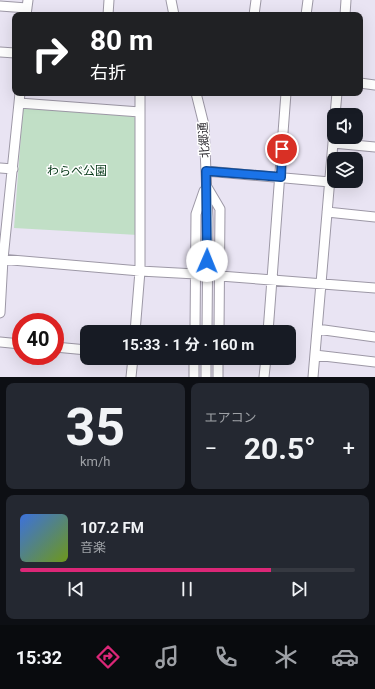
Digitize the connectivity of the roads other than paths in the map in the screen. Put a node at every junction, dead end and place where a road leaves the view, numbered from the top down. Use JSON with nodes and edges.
{"nodes":[{"id":1,"x":109,"y":0,"type":"edge"},
{"id":2,"x":171,"y":0,"type":"edge"},
{"id":3,"x":256,"y":0,"type":"edge"},
{"id":4,"x":308,"y":0,"type":"edge"},
{"id":5,"x":346,"y":0,"type":"edge"},
{"id":6,"x":0,"y":6,"type":"edge"},
{"id":7,"x":27,"y":8,"type":"edge"},
{"id":8,"x":108,"y":12,"type":"edge"},
{"id":9,"x":173,"y":12,"type":"edge"},
{"id":10,"x":254,"y":12,"type":"edge"},
{"id":11,"x":306,"y":12,"type":"edge"},
{"id":12,"x":345,"y":12,"type":"edge"},
{"id":13,"x":0,"y":52,"type":"edge"},
{"id":14,"x":12,"y":53,"type":"edge"},
{"id":15,"x":363,"y":83,"type":"edge"},
{"id":16,"x":375,"y":85,"type":"edge"},
{"id":17,"x":20,"y":96,"type":"edge"},
{"id":18,"x":140,"y":96,"type":"edge"},
{"id":19,"x":197,"y":96,"type":"edge"},
{"id":20,"x":286,"y":96,"type":"edge"},
{"id":21,"x":337,"y":96,"type":"edge"},
{"id":22,"x":19,"y":103,"type":"junction"},
{"id":23,"x":336,"y":108,"type":"edge"},
{"id":24,"x":140,"y":112,"type":"junction"},
{"id":25,"x":344,"y":144,"type":"edge"},
{"id":26,"x":375,"y":147,"type":"edge"},
{"id":27,"x":0,"y":168,"type":"edge"},
{"id":28,"x":13,"y":169,"type":"junction"},
{"id":29,"x":206,"y":171,"type":"junction"},
{"id":30,"x":281,"y":177,"type":"junction"},
{"id":31,"x":327,"y":182,"type":"edge"},
{"id":32,"x":206,"y":186,"type":"junction"},
{"id":33,"x":329,"y":188,"type":"edge"},
{"id":34,"x":327,"y":212,"type":"junction"},
{"id":35,"x":375,"y":217,"type":"edge"},
{"id":36,"x":2,"y":259,"type":"edge"},
{"id":37,"x":140,"y":271,"type":"junction"},
{"id":38,"x":196,"y":274,"type":"junction"},
{"id":39,"x":220,"y":276,"type":"junction"},
{"id":40,"x":272,"y":280,"type":"junction"},
{"id":41,"x":321,"y":284,"type":"junction"},
{"id":42,"x":375,"y":288,"type":"edge"},
{"id":43,"x":0,"y":313,"type":"edge"},
{"id":44,"x":136,"y":325,"type":"edge"},
{"id":45,"x":195,"y":325,"type":"edge"},
{"id":46,"x":207,"y":325,"type":"edge"},
{"id":47,"x":219,"y":325,"type":"edge"},
{"id":48,"x":269,"y":325,"type":"edge"},
{"id":49,"x":317,"y":329,"type":"junction"},
{"id":50,"x":375,"y":337,"type":"edge"},
{"id":51,"x":0,"y":342,"type":"edge"},
{"id":52,"x":12,"y":343,"type":"edge"},
{"id":53,"x":64,"y":348,"type":"edge"},
{"id":54,"x":80,"y":349,"type":"edge"},
{"id":55,"x":315,"y":355,"type":"junction"},
{"id":56,"x":375,"y":362,"type":"edge"},
{"id":57,"x":132,"y":365,"type":"edge"},
{"id":58,"x":194,"y":365,"type":"edge"},
{"id":59,"x":206,"y":365,"type":"edge"},
{"id":60,"x":218,"y":365,"type":"edge"},
{"id":61,"x":265,"y":365,"type":"edge"},
{"id":62,"x":131,"y":377,"type":"edge"},
{"id":63,"x":194,"y":377,"type":"edge"},
{"id":64,"x":206,"y":377,"type":"edge"},
{"id":65,"x":218,"y":377,"type":"edge"},
{"id":66,"x":264,"y":377,"type":"edge"},
{"id":67,"x":313,"y":377,"type":"edge"}],
"edges":[{"from":1,"to":8,"type":"street"},
{"from":2,"to":9,"type":"street"},
{"from":3,"to":10,"type":"street"},
{"from":4,"to":11,"type":"street"},
{"from":5,"to":12,"type":"street"},
{"from":6,"to":7,"type":"street"},
{"from":13,"to":14,"type":"street"},
{"from":15,"to":16,"type":"street"},
{"from":17,"to":22,"type":"street"},
{"from":18,"to":24,"type":"street"},
{"from":19,"to":29,"type":"street","name":"北郷通"},
{"from":20,"to":30,"type":"street"},
{"from":21,"to":23,"type":"street"},
{"from":22,"to":24,"type":"street"},
{"from":22,"to":28,"type":"street"},
{"from":24,"to":37,"type":"street"},
{"from":25,"to":26,"type":"street"},
{"from":27,"to":28,"type":"street"},
{"from":28,"to":36,"type":"street"},
{"from":29,"to":30,"type":"street"},
{"from":29,"to":32,"type":"street","name":"北郷通"},
{"from":30,"to":31,"type":"street"},
{"from":30,"to":40,"type":"street"},
{"from":32,"to":38,"type":"street"},
{"from":32,"to":39,"type":"street"},
{"from":32,"to":46,"type":"street","name":"北郷通"},
{"from":33,"to":34,"type":"street"},
{"from":34,"to":35,"type":"street"},
{"from":34,"to":41,"type":"street"},
{"from":36,"to":37,"type":"street"},
{"from":36,"to":43,"type":"street"},
{"from":37,"to":38,"type":"street"},
{"from":37,"to":44,"type":"street"},
{"from":38,"to":45,"type":"street"},
{"from":39,"to":40,"type":"street"},
{"from":39,"to":47,"type":"street"},
{"from":40,"to":41,"type":"street"},
{"from":40,"to":48,"type":"street"},
{"from":41,"to":42,"type":"street"},
{"from":41,"to":49,"type":"street"},
{"from":49,"to":50,"type":"street"},
{"from":49,"to":55,"type":"street"},
{"from":51,"to":52,"type":"street"},
{"from":53,"to":54,"type":"street"},
{"from":55,"to":56,"type":"street"},
{"from":55,"to":67,"type":"street"},
{"from":57,"to":62,"type":"street"},
{"from":58,"to":63,"type":"street"},
{"from":59,"to":64,"type":"street"},
{"from":60,"to":65,"type":"street"},
{"from":61,"to":66,"type":"street"}]}
